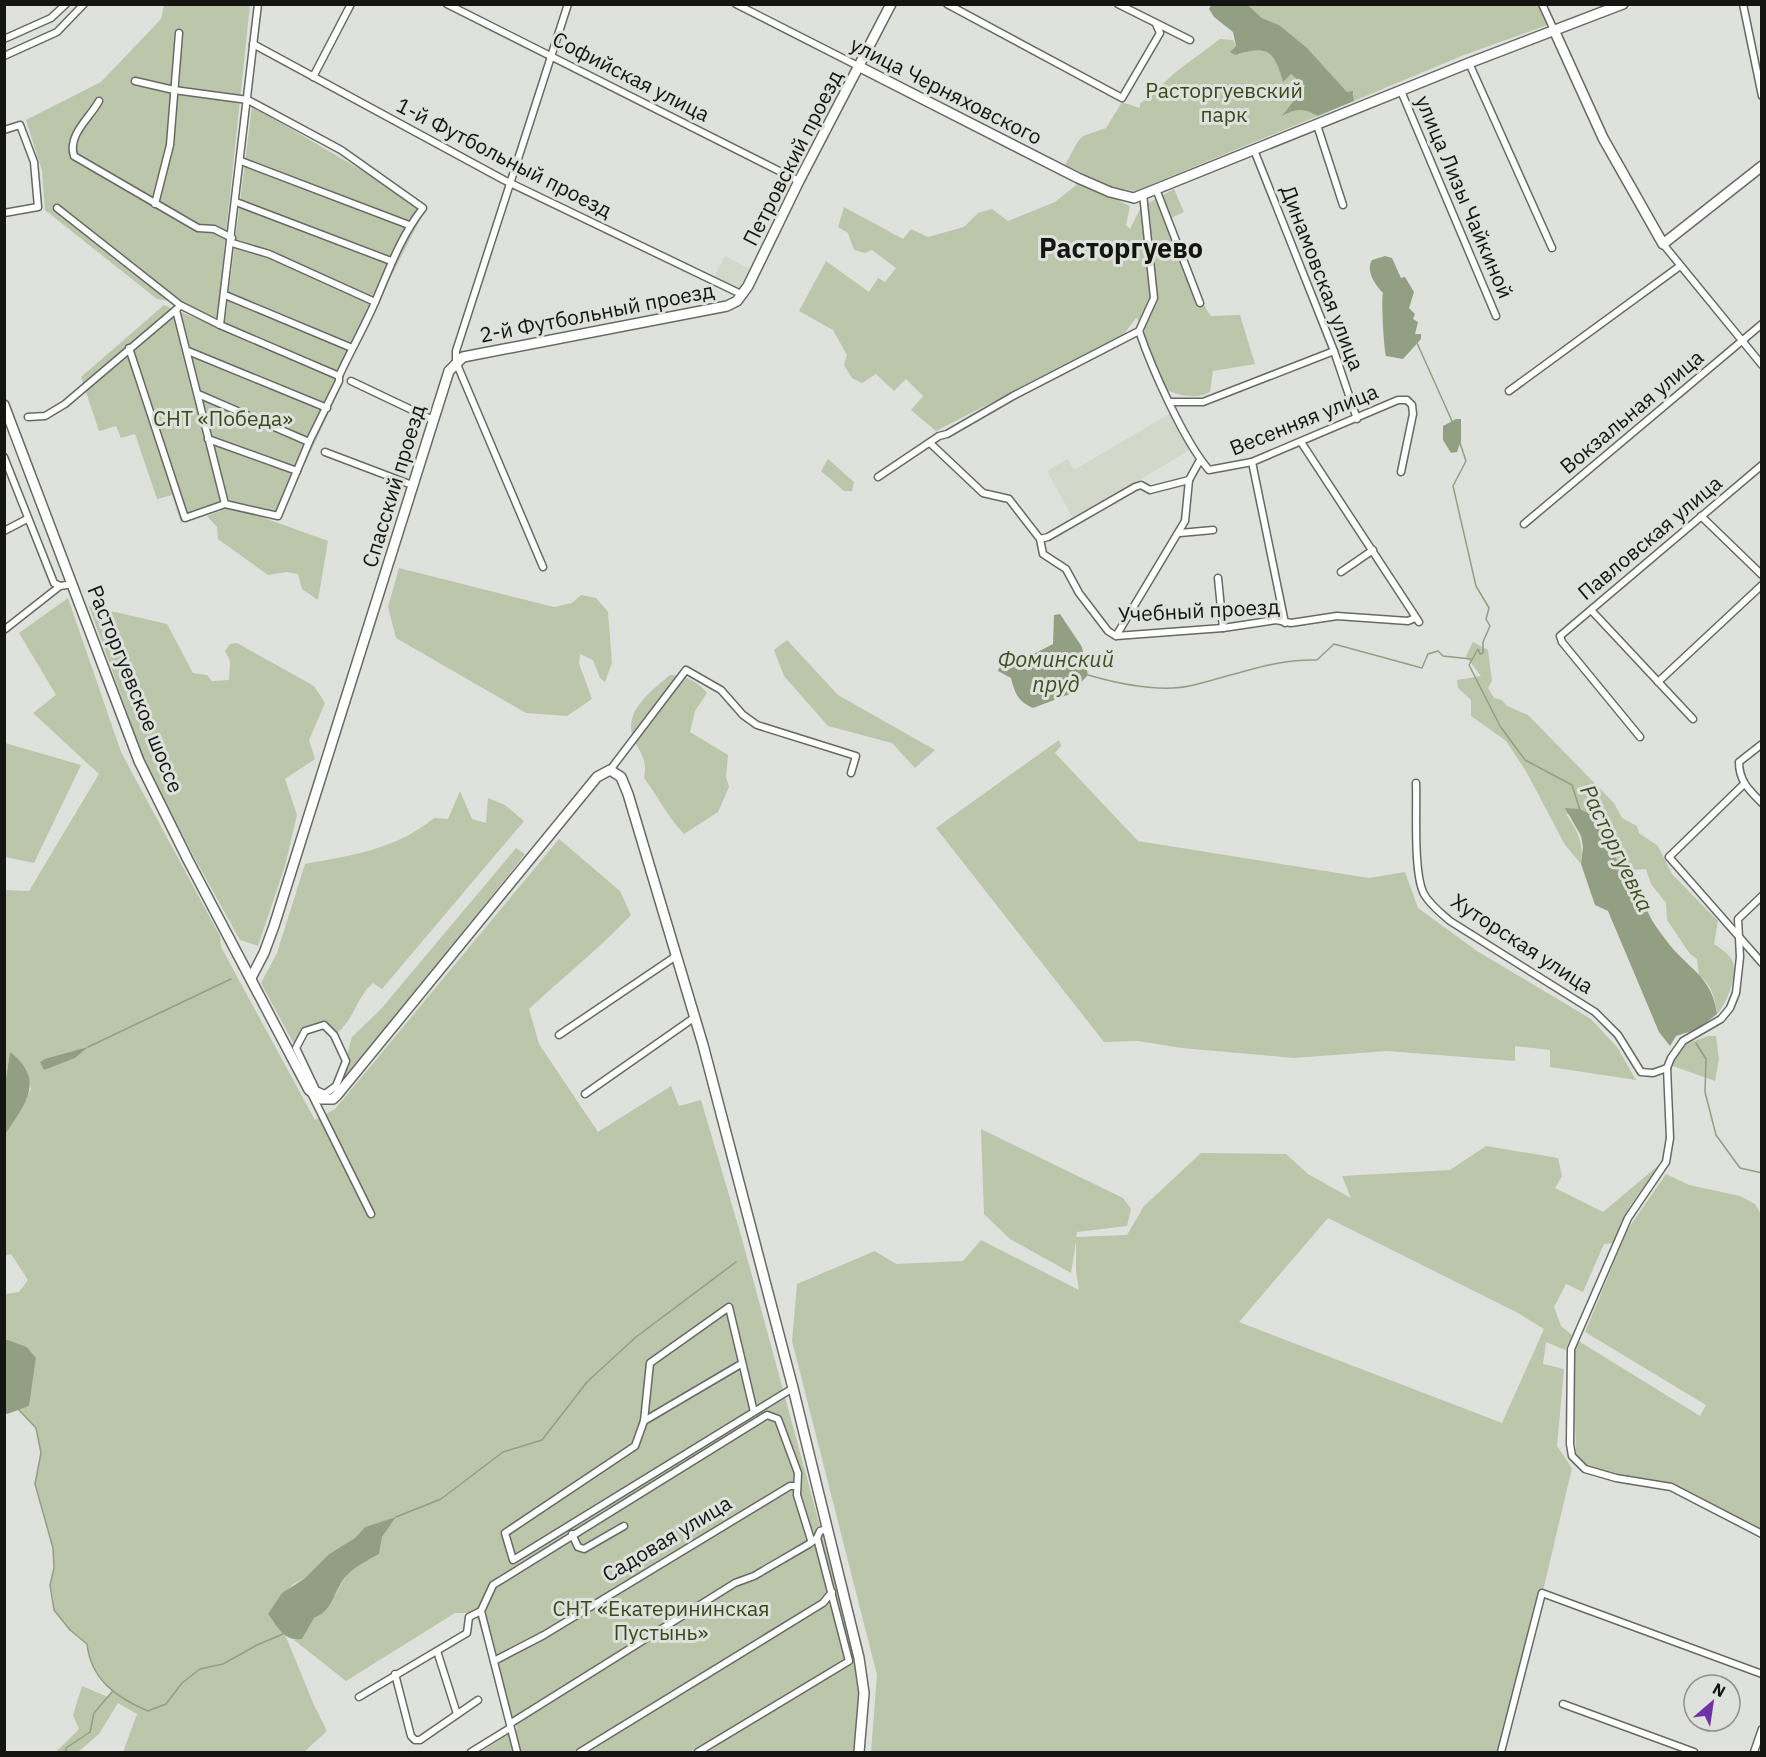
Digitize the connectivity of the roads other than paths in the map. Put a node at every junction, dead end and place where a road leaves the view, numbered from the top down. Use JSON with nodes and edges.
{"nodes":[{"id":1,"x":66,"y":4,"type":"edge"},
{"id":2,"x":84,"y":4,"type":"edge"},
{"id":3,"x":258,"y":4,"type":"edge"},
{"id":4,"x":351,"y":4,"type":"edge"},
{"id":5,"x":447,"y":4,"type":"edge"},
{"id":6,"x":568,"y":4,"type":"edge"},
{"id":7,"x":736,"y":4,"type":"edge"},
{"id":8,"x":891,"y":4,"type":"edge"},
{"id":9,"x":947,"y":4,"type":"edge"},
{"id":10,"x":1118,"y":4,"type":"edge"},
{"id":11,"x":1542,"y":4,"type":"edge"},
{"id":12,"x":1623,"y":4,"type":"edge"},
{"id":13,"x":1743,"y":4,"type":"edge"},
{"id":14,"x":1156,"y":24,"type":"junction"},
{"id":15,"x":1554,"y":30,"type":"junction"},
{"id":16,"x":178,"y":33,"type":"dead end"},
{"id":17,"x":4,"y":39,"type":"edge"},
{"id":18,"x":1190,"y":40,"type":"dead end"},
{"id":19,"x":253,"y":44,"type":"junction"},
{"id":20,"x":552,"y":55,"type":"junction"},
{"id":21,"x":4,"y":56,"type":"edge"},
{"id":22,"x":1469,"y":63,"type":"junction"},
{"id":23,"x":860,"y":67,"type":"junction"},
{"id":24,"x":313,"y":77,"type":"junction"},
{"id":25,"x":135,"y":81,"type":"dead end"},
{"id":26,"x":174,"y":90,"type":"junction"},
{"id":27,"x":1401,"y":91,"type":"junction"},
{"id":28,"x":1761,"y":96,"type":"edge"},
{"id":29,"x":248,"y":100,"type":"junction"},
{"id":30,"x":99,"y":101,"type":"dead end"},
{"id":31,"x":1317,"y":125,"type":"junction"},
{"id":32,"x":4,"y":130,"type":"edge"},
{"id":33,"x":1254,"y":150,"type":"junction"},
{"id":34,"x":241,"y":161,"type":"junction"},
{"id":35,"x":1761,"y":166,"type":"edge"},
{"id":36,"x":799,"y":181,"type":"junction"},
{"id":37,"x":511,"y":183,"type":"junction"},
{"id":38,"x":1156,"y":189,"type":"junction"},
{"id":39,"x":1143,"y":194,"type":"junction"},
{"id":40,"x":236,"y":202,"type":"junction"},
{"id":41,"x":155,"y":204,"type":"junction"},
{"id":42,"x":1343,"y":205,"type":"dead end"},
{"id":43,"x":57,"y":208,"type":"dead end"},
{"id":44,"x":4,"y":213,"type":"edge"},
{"id":45,"x":409,"y":225,"type":"junction"},
{"id":46,"x":232,"y":241,"type":"junction"},
{"id":47,"x":1663,"y":244,"type":"junction"},
{"id":48,"x":1552,"y":248,"type":"dead end"},
{"id":49,"x":391,"y":261,"type":"junction"},
{"id":50,"x":1680,"y":266,"type":"junction"},
{"id":51,"x":225,"y":295,"type":"junction"},
{"id":52,"x":743,"y":295,"type":"junction"},
{"id":53,"x":375,"y":302,"type":"junction"},
{"id":54,"x":1200,"y":303,"type":"dead end"},
{"id":55,"x":178,"y":307,"type":"junction"},
{"id":56,"x":1496,"y":316,"type":"dead end"},
{"id":57,"x":1761,"y":324,"type":"edge"},
{"id":58,"x":220,"y":325,"type":"junction"},
{"id":59,"x":1139,"y":331,"type":"junction"},
{"id":60,"x":1743,"y":340,"type":"junction"},
{"id":61,"x":129,"y":348,"type":"junction"},
{"id":62,"x":352,"y":348,"type":"junction"},
{"id":63,"x":188,"y":351,"type":"junction"},
{"id":64,"x":1334,"y":351,"type":"junction"},
{"id":65,"x":456,"y":362,"type":"junction"},
{"id":66,"x":1761,"y":365,"type":"edge"},
{"id":67,"x":339,"y":378,"type":"junction"},
{"id":68,"x":351,"y":381,"type":"dead end"},
{"id":69,"x":1509,"y":391,"type":"dead end"},
{"id":70,"x":198,"y":394,"type":"junction"},
{"id":71,"x":1170,"y":402,"type":"junction"},
{"id":72,"x":4,"y":405,"type":"edge"},
{"id":73,"x":327,"y":408,"type":"junction"},
{"id":74,"x":28,"y":417,"type":"dead end"},
{"id":75,"x":1357,"y":419,"type":"junction"},
{"id":76,"x":433,"y":420,"type":"junction"},
{"id":77,"x":208,"y":439,"type":"junction"},
{"id":78,"x":309,"y":442,"type":"junction"},
{"id":79,"x":1301,"y":442,"type":"junction"},
{"id":80,"x":930,"y":443,"type":"junction"},
{"id":81,"x":326,"y":452,"type":"dead end"},
{"id":82,"x":4,"y":457,"type":"edge"},
{"id":83,"x":1200,"y":460,"type":"junction"},
{"id":84,"x":1252,"y":462,"type":"junction"},
{"id":85,"x":1761,"y":465,"type":"edge"},
{"id":86,"x":297,"y":471,"type":"junction"},
{"id":87,"x":1401,"y":472,"type":"dead end"},
{"id":88,"x":878,"y":477,"type":"dead end"},
{"id":89,"x":1189,"y":480,"type":"junction"},
{"id":90,"x":412,"y":485,"type":"junction"},
{"id":91,"x":225,"y":504,"type":"junction"},
{"id":92,"x":1701,"y":516,"type":"junction"},
{"id":93,"x":27,"y":519,"type":"junction"},
{"id":94,"x":1524,"y":524,"type":"dead end"},
{"id":95,"x":1213,"y":530,"type":"dead end"},
{"id":96,"x":4,"y":531,"type":"edge"},
{"id":97,"x":1180,"y":533,"type":"junction"},
{"id":98,"x":1040,"y":539,"type":"junction"},
{"id":99,"x":1373,"y":550,"type":"junction"},
{"id":100,"x":543,"y":567,"type":"dead end"},
{"id":101,"x":1341,"y":572,"type":"dead end"},
{"id":102,"x":1761,"y":575,"type":"edge"},
{"id":103,"x":1218,"y":578,"type":"dead end"},
{"id":104,"x":73,"y":584,"type":"junction"},
{"id":105,"x":1761,"y":585,"type":"edge"},
{"id":106,"x":60,"y":586,"type":"junction"},
{"id":107,"x":1591,"y":610,"type":"junction"},
{"id":108,"x":1285,"y":623,"type":"junction"},
{"id":109,"x":1223,"y":628,"type":"junction"},
{"id":110,"x":4,"y":630,"type":"edge"},
{"id":111,"x":1116,"y":636,"type":"junction"},
{"id":112,"x":1658,"y":682,"type":"junction"},
{"id":113,"x":1694,"y":719,"type":"dead end"},
{"id":114,"x":1640,"y":737,"type":"dead end"},
{"id":115,"x":1761,"y":744,"type":"edge"},
{"id":116,"x":610,"y":770,"type":"junction"},
{"id":117,"x":851,"y":773,"type":"dead end"},
{"id":118,"x":1416,"y":783,"type":"dead end"},
{"id":119,"x":1744,"y":784,"type":"junction"},
{"id":120,"x":1761,"y":803,"type":"edge"},
{"id":121,"x":1761,"y":896,"type":"edge"},
{"id":122,"x":1739,"y":939,"type":"junction"},
{"id":123,"x":676,"y":956,"type":"junction"},
{"id":124,"x":1761,"y":963,"type":"edge"},
{"id":125,"x":251,"y":978,"type":"junction"},
{"id":126,"x":695,"y":1017,"type":"junction"},
{"id":127,"x":559,"y":1035,"type":"dead end"},
{"id":128,"x":1667,"y":1068,"type":"junction"},
{"id":129,"x":309,"y":1090,"type":"junction"},
{"id":130,"x":325,"y":1094,"type":"joint"},
{"id":131,"x":585,"y":1094,"type":"dead end"},
{"id":132,"x":371,"y":1214,"type":"dead end"},
{"id":133,"x":741,"y":1364,"type":"junction"},
{"id":134,"x":793,"y":1388,"type":"junction"},
{"id":135,"x":754,"y":1412,"type":"junction"},
{"id":136,"x":644,"y":1421,"type":"junction"},
{"id":137,"x":796,"y":1486,"type":"junction"},
{"id":138,"x":624,"y":1526,"type":"dead end"},
{"id":139,"x":827,"y":1528,"type":"junction"},
{"id":140,"x":572,"y":1534,"type":"junction"},
{"id":141,"x":1761,"y":1534,"type":"edge"},
{"id":142,"x":814,"y":1539,"type":"junction"},
{"id":143,"x":832,"y":1592,"type":"junction"},
{"id":144,"x":481,"y":1611,"type":"junction"},
{"id":145,"x":437,"y":1651,"type":"junction"},
{"id":146,"x":858,"y":1651,"type":"junction"},
{"id":147,"x":494,"y":1661,"type":"junction"},
{"id":148,"x":849,"y":1661,"type":"junction"},
{"id":149,"x":395,"y":1674,"type":"junction"},
{"id":150,"x":1761,"y":1674,"type":"edge"},
{"id":151,"x":359,"y":1697,"type":"dead end"},
{"id":152,"x":478,"y":1700,"type":"dead end"},
{"id":153,"x":1563,"y":1704,"type":"dead end"},
{"id":154,"x":457,"y":1713,"type":"junction"},
{"id":155,"x":511,"y":1725,"type":"junction"},
{"id":156,"x":1761,"y":1729,"type":"edge"},
{"id":157,"x":471,"y":1752,"type":"edge"},
{"id":158,"x":517,"y":1752,"type":"edge"},
{"id":159,"x":580,"y":1752,"type":"edge"},
{"id":160,"x":698,"y":1752,"type":"edge"},
{"id":161,"x":859,"y":1752,"type":"edge"},
{"id":162,"x":1501,"y":1752,"type":"edge"},
{"id":163,"x":1694,"y":1752,"type":"edge"},
{"id":164,"x":1754,"y":1752,"type":"edge"}],
"edges":[{"from":1,"to":17,"type":"street"},
{"from":2,"to":21,"type":"street"},
{"from":3,"to":19,"type":"street"},
{"from":4,"to":24,"type":"street"},
{"from":5,"to":20,"type":"street","name":"Софийская улица"},
{"from":6,"to":20,"type":"street","name":"Спасский проезд"},
{"from":7,"to":23,"type":"street","name":"улица Черняховского"},
{"from":8,"to":23,"type":"street","name":"Петровский проезд"},
{"from":9,"to":14,"type":"street"},
{"from":10,"to":14,"type":"street"},
{"from":11,"to":15,"type":"street"},
{"from":12,"to":15,"type":"street"},
{"from":13,"to":28,"type":"street"},
{"from":14,"to":18,"type":"street"},
{"from":15,"to":22,"type":"street"},
{"from":15,"to":47,"type":"street"},
{"from":16,"to":26,"type":"street"},
{"from":19,"to":24,"type":"street","name":"1-й Футбольный проезд"},
{"from":19,"to":29,"type":"street"},
{"from":20,"to":36,"type":"street","name":"Софийская улица"},
{"from":20,"to":37,"type":"street","name":"Спасский проезд"},
{"from":22,"to":27,"type":"street"},
{"from":22,"to":48,"type":"street"},
{"from":23,"to":36,"type":"street","name":"Петровский проезд"},
{"from":23,"to":39,"type":"street","name":"улица Черняховского"},
{"from":24,"to":37,"type":"street","name":"1-й Футбольный проезд"},
{"from":25,"to":26,"type":"street"},
{"from":26,"to":29,"type":"street"},
{"from":26,"to":41,"type":"street"},
{"from":27,"to":31,"type":"street"},
{"from":27,"to":56,"type":"street","name":"улица Лизы Чайкиной"},
{"from":29,"to":34,"type":"street"},
{"from":29,"to":45,"type":"street"},
{"from":30,"to":41,"type":"street"},
{"from":31,"to":33,"type":"street"},
{"from":31,"to":42,"type":"street"},
{"from":32,"to":44,"type":"street"},
{"from":33,"to":38,"type":"street"},
{"from":33,"to":64,"type":"street","name":"Динамовская улица"},
{"from":34,"to":40,"type":"street"},
{"from":34,"to":45,"type":"street"},
{"from":35,"to":47,"type":"street"},
{"from":36,"to":52,"type":"street","name":"Петровский проезд"},
{"from":37,"to":52,"type":"street","name":"1-й Футбольный проезд"},
{"from":37,"to":65,"type":"street","name":"Спасский проезд"},
{"from":38,"to":39,"type":"street"},
{"from":38,"to":54,"type":"street"},
{"from":39,"to":59,"type":"street"},
{"from":40,"to":46,"type":"street"},
{"from":40,"to":49,"type":"street"},
{"from":41,"to":46,"type":"street"},
{"from":43,"to":55,"type":"street"},
{"from":45,"to":49,"type":"street"},
{"from":46,"to":51,"type":"street"},
{"from":46,"to":53,"type":"street"},
{"from":47,"to":50,"type":"street"},
{"from":49,"to":53,"type":"street"},
{"from":50,"to":60,"type":"street"},
{"from":50,"to":69,"type":"street"},
{"from":51,"to":58,"type":"street"},
{"from":51,"to":62,"type":"street"},
{"from":52,"to":65,"type":"street","name":"2-й Футбольный проезд"},
{"from":53,"to":62,"type":"street"},
{"from":55,"to":58,"type":"street"},
{"from":55,"to":61,"type":"street"},
{"from":55,"to":63,"type":"street"},
{"from":57,"to":60,"type":"street","name":"Вокзальная улица"},
{"from":58,"to":67,"type":"street"},
{"from":59,"to":71,"type":"street"},
{"from":59,"to":80,"type":"street"},
{"from":60,"to":66,"type":"street"},
{"from":60,"to":94,"type":"street","name":"Вокзальная улица"},
{"from":61,"to":74,"type":"street"},
{"from":61,"to":91,"type":"street"},
{"from":62,"to":67,"type":"street"},
{"from":63,"to":70,"type":"street"},
{"from":63,"to":73,"type":"street"},
{"from":64,"to":71,"type":"street"},
{"from":64,"to":75,"type":"street","name":"Динамовская улица"},
{"from":65,"to":76,"type":"street","name":"Спасский проезд"},
{"from":65,"to":100,"type":"street"},
{"from":67,"to":73,"type":"street"},
{"from":68,"to":76,"type":"street"},
{"from":70,"to":77,"type":"street"},
{"from":70,"to":78,"type":"street"},
{"from":71,"to":83,"type":"street"},
{"from":72,"to":104,"type":"street","name":"Расторгуевское шоссе"},
{"from":73,"to":78,"type":"street"},
{"from":75,"to":79,"type":"street","name":"Весенняя улица"},
{"from":75,"to":87,"type":"street","name":"Весенняя улица"},
{"from":76,"to":90,"type":"street","name":"Спасский проезд"},
{"from":77,"to":86,"type":"street"},
{"from":77,"to":91,"type":"street"},
{"from":78,"to":86,"type":"street"},
{"from":79,"to":84,"type":"street","name":"Весенняя улица"},
{"from":79,"to":99,"type":"street"},
{"from":80,"to":88,"type":"street"},
{"from":80,"to":98,"type":"street","name":"Учебный проезд"},
{"from":81,"to":90,"type":"street"},
{"from":82,"to":93,"type":"street"},
{"from":83,"to":84,"type":"street","name":"Весенняя улица"},
{"from":83,"to":89,"type":"street"},
{"from":84,"to":108,"type":"street"},
{"from":85,"to":92,"type":"street","name":"Павловская улица"},
{"from":86,"to":91,"type":"street"},
{"from":89,"to":97,"type":"street"},
{"from":89,"to":98,"type":"street"},
{"from":90,"to":125,"type":"street","name":"Спасский проезд"},
{"from":92,"to":102,"type":"street"},
{"from":92,"to":107,"type":"street","name":"Павловская улица"},
{"from":93,"to":96,"type":"street"},
{"from":93,"to":106,"type":"street"},
{"from":95,"to":97,"type":"street"},
{"from":97,"to":111,"type":"street"},
{"from":98,"to":111,"type":"street","name":"Учебный проезд"},
{"from":99,"to":101,"type":"street"},
{"from":99,"to":108,"type":"street","name":"Учебный проезд"},
{"from":103,"to":109,"type":"street"},
{"from":104,"to":106,"type":"street"},
{"from":104,"to":125,"type":"street","name":"Расторгуевское шоссе"},
{"from":105,"to":112,"type":"street"},
{"from":106,"to":110,"type":"street"},
{"from":107,"to":112,"type":"street"},
{"from":107,"to":114,"type":"street","name":"Павловская улица"},
{"from":108,"to":109,"type":"street","name":"Учебный проезд"},
{"from":109,"to":111,"type":"street","name":"Учебный проезд"},
{"from":112,"to":113,"type":"street"},
{"from":115,"to":119,"type":"street"},
{"from":116,"to":117,"type":"street"},
{"from":116,"to":123,"type":"street"},
{"from":116,"to":129,"type":"street"},
{"from":118,"to":128,"type":"street","name":"Хуторская улица"},
{"from":119,"to":120,"type":"street"},
{"from":119,"to":122,"type":"street"},
{"from":121,"to":122,"type":"street"},
{"from":122,"to":124,"type":"street"},
{"from":122,"to":128,"type":"street"},
{"from":123,"to":126,"type":"street"},
{"from":123,"to":127,"type":"street"},
{"from":125,"to":129,"type":"street","name":"Расторгуевское шоссе"},
{"from":126,"to":131,"type":"street"},
{"from":126,"to":134,"type":"street"},
{"from":128,"to":141,"type":"street"},
{"from":129,"to":132,"type":"street"},
{"from":130,"to":130,"type":"street"},
{"from":133,"to":135,"type":"street"},
{"from":133,"to":136,"type":"street"},
{"from":133,"to":136,"type":"street"},
{"from":134,"to":135,"type":"street"},
{"from":134,"to":139,"type":"street"},
{"from":135,"to":136,"type":"street"},
{"from":137,"to":140,"type":"street"},
{"from":137,"to":142,"type":"street"},
{"from":137,"to":147,"type":"street","name":"Садовая улица"},
{"from":138,"to":140,"type":"street"},
{"from":139,"to":142,"type":"street"},
{"from":139,"to":146,"type":"street"},
{"from":140,"to":144,"type":"street"},
{"from":142,"to":143,"type":"street"},
{"from":142,"to":155,"type":"street"},
{"from":143,"to":148,"type":"street"},
{"from":143,"to":159,"type":"street"},
{"from":144,"to":145,"type":"street"},
{"from":144,"to":147,"type":"street"},
{"from":145,"to":149,"type":"street"},
{"from":145,"to":154,"type":"street"},
{"from":146,"to":148,"type":"street"},
{"from":146,"to":161,"type":"street"},
{"from":147,"to":155,"type":"street"},
{"from":148,"to":160,"type":"street"},
{"from":149,"to":151,"type":"street"},
{"from":149,"to":154,"type":"street"},
{"from":150,"to":162,"type":"street"},
{"from":152,"to":154,"type":"street"},
{"from":153,"to":163,"type":"street"},
{"from":155,"to":157,"type":"street"},
{"from":155,"to":158,"type":"street"},
{"from":156,"to":164,"type":"street"}]}
